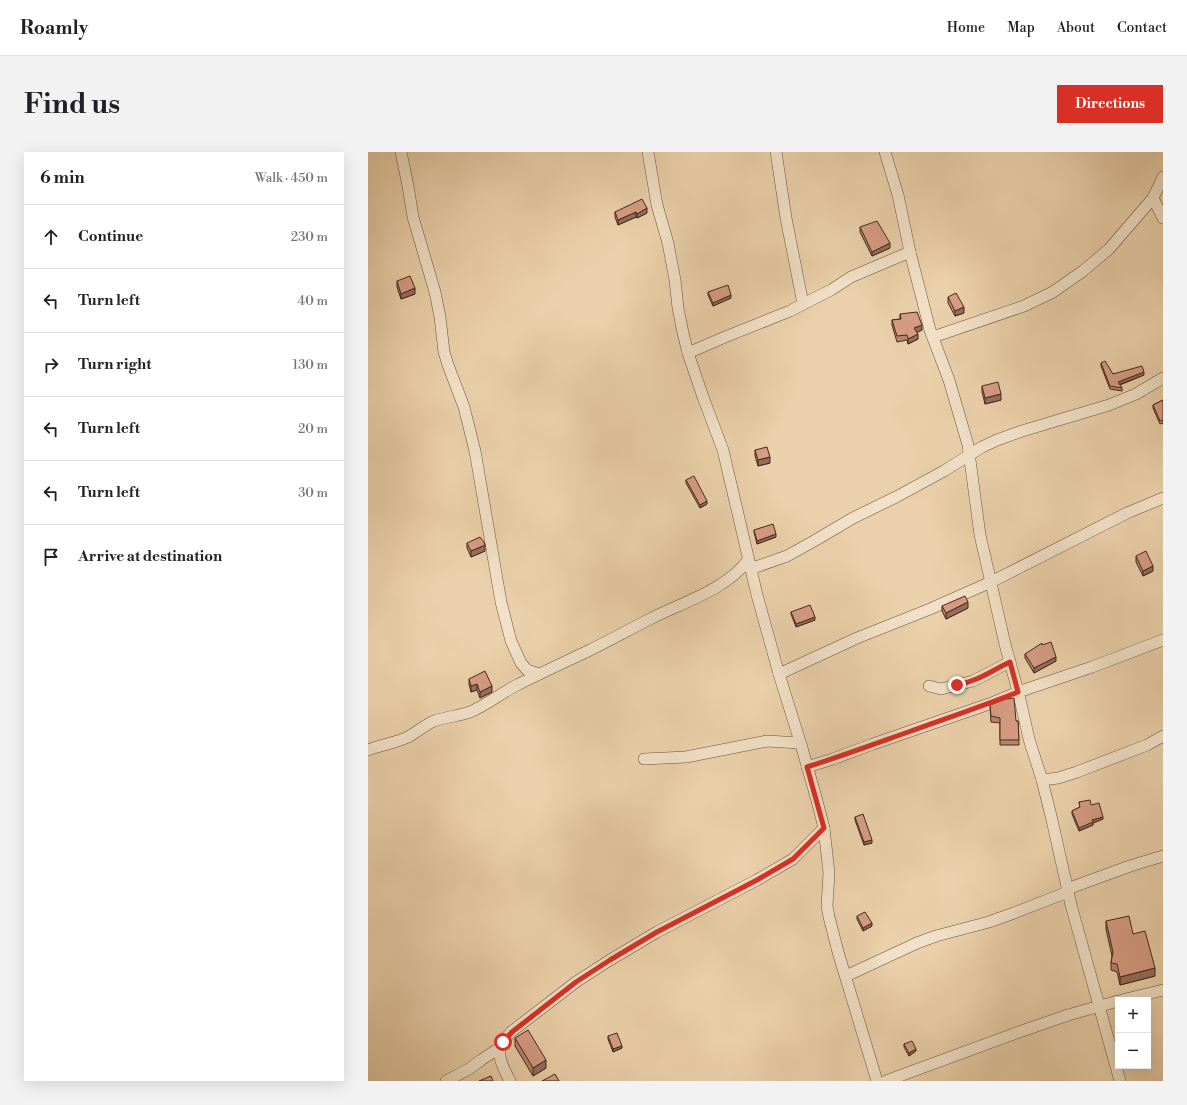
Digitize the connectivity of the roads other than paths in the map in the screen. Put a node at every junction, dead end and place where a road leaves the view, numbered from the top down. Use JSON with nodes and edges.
{"nodes":[{"id":1,"x":401,"y":152,"type":"edge"},
{"id":2,"x":648,"y":152,"type":"edge"},
{"id":3,"x":776,"y":152,"type":"edge"},
{"id":4,"x":886,"y":152,"type":"edge"},
{"id":5,"x":1163,"y":177,"type":"edge"},
{"id":6,"x":1153,"y":198,"type":"junction"},
{"id":7,"x":1163,"y":218,"type":"edge"},
{"id":8,"x":910,"y":252,"type":"junction"},
{"id":9,"x":803,"y":304,"type":"junction"},
{"id":10,"x":933,"y":337,"type":"junction"},
{"id":11,"x":688,"y":353,"type":"junction"},
{"id":12,"x":1163,"y":378,"type":"edge"},
{"id":13,"x":970,"y":454,"type":"junction"},
{"id":14,"x":1163,"y":498,"type":"edge"},
{"id":15,"x":749,"y":565,"type":"junction"},
{"id":16,"x":726,"y":581,"type":"junction"},
{"id":17,"x":991,"y":582,"type":"junction"},
{"id":18,"x":755,"y":586,"type":"junction"},
{"id":19,"x":1163,"y":640,"type":"edge"},
{"id":20,"x":1010,"y":662,"type":"junction"},
{"id":21,"x":539,"y":674,"type":"junction"},
{"id":22,"x":779,"y":674,"type":"junction"},
{"id":23,"x":929,"y":686,"type":"dead end"},
{"id":24,"x":1018,"y":692,"type":"junction"},
{"id":25,"x":1163,"y":736,"type":"edge"},
{"id":26,"x":800,"y":743,"type":"junction"},
{"id":27,"x":368,"y":750,"type":"edge"},
{"id":28,"x":644,"y":759,"type":"dead end"},
{"id":29,"x":807,"y":767,"type":"junction"},
{"id":30,"x":1042,"y":780,"type":"junction"},
{"id":31,"x":824,"y":828,"type":"junction"},
{"id":32,"x":1163,"y":856,"type":"edge"},
{"id":33,"x":1067,"y":890,"type":"junction"},
{"id":34,"x":846,"y":976,"type":"junction"},
{"id":35,"x":1163,"y":990,"type":"edge"},
{"id":36,"x":1134,"y":997,"type":"edge"},
{"id":37,"x":1115,"y":1002,"type":"edge"},
{"id":38,"x":1099,"y":1007,"type":"junction"},
{"id":39,"x":501,"y":1047,"type":"junction"},
{"id":40,"x":446,"y":1081,"type":"edge"},
{"id":41,"x":510,"y":1081,"type":"edge"},
{"id":42,"x":877,"y":1081,"type":"edge"},
{"id":43,"x":886,"y":1081,"type":"edge"},
{"id":44,"x":1120,"y":1081,"type":"edge"}],
"edges":[{"from":1,"to":21,"type":"street"},
{"from":2,"to":11,"type":"street"},
{"from":3,"to":9,"type":"street"},
{"from":4,"to":8,"type":"street"},
{"from":5,"to":6,"type":"street"},
{"from":6,"to":7,"type":"street"},
{"from":6,"to":10,"type":"street"},
{"from":8,"to":9,"type":"street"},
{"from":8,"to":10,"type":"street"},
{"from":9,"to":11,"type":"street"},
{"from":10,"to":13,"type":"street"},
{"from":11,"to":15,"type":"street"},
{"from":12,"to":13,"type":"street"},
{"from":13,"to":15,"type":"street"},
{"from":13,"to":17,"type":"street"},
{"from":14,"to":17,"type":"street"},
{"from":15,"to":16,"type":"street"},
{"from":15,"to":18,"type":"street"},
{"from":16,"to":18,"type":"street"},
{"from":16,"to":21,"type":"street"},
{"from":17,"to":20,"type":"street"},
{"from":17,"to":22,"type":"street"},
{"from":18,"to":22,"type":"street"},
{"from":19,"to":24,"type":"street"},
{"from":20,"to":23,"type":"street"},
{"from":20,"to":24,"type":"street"},
{"from":21,"to":27,"type":"street"},
{"from":22,"to":26,"type":"street"},
{"from":24,"to":29,"type":"street"},
{"from":24,"to":30,"type":"street"},
{"from":25,"to":30,"type":"street"},
{"from":26,"to":28,"type":"street"},
{"from":26,"to":29,"type":"street"},
{"from":29,"to":31,"type":"street"},
{"from":30,"to":33,"type":"street"},
{"from":31,"to":34,"type":"street"},
{"from":31,"to":39,"type":"street"},
{"from":32,"to":33,"type":"street"},
{"from":33,"to":34,"type":"street"},
{"from":33,"to":38,"type":"street"},
{"from":34,"to":42,"type":"street"},
{"from":35,"to":36,"type":"street"},
{"from":37,"to":38,"type":"street"},
{"from":38,"to":43,"type":"street"},
{"from":38,"to":44,"type":"street"},
{"from":39,"to":40,"type":"street"},
{"from":39,"to":41,"type":"street"}]}
